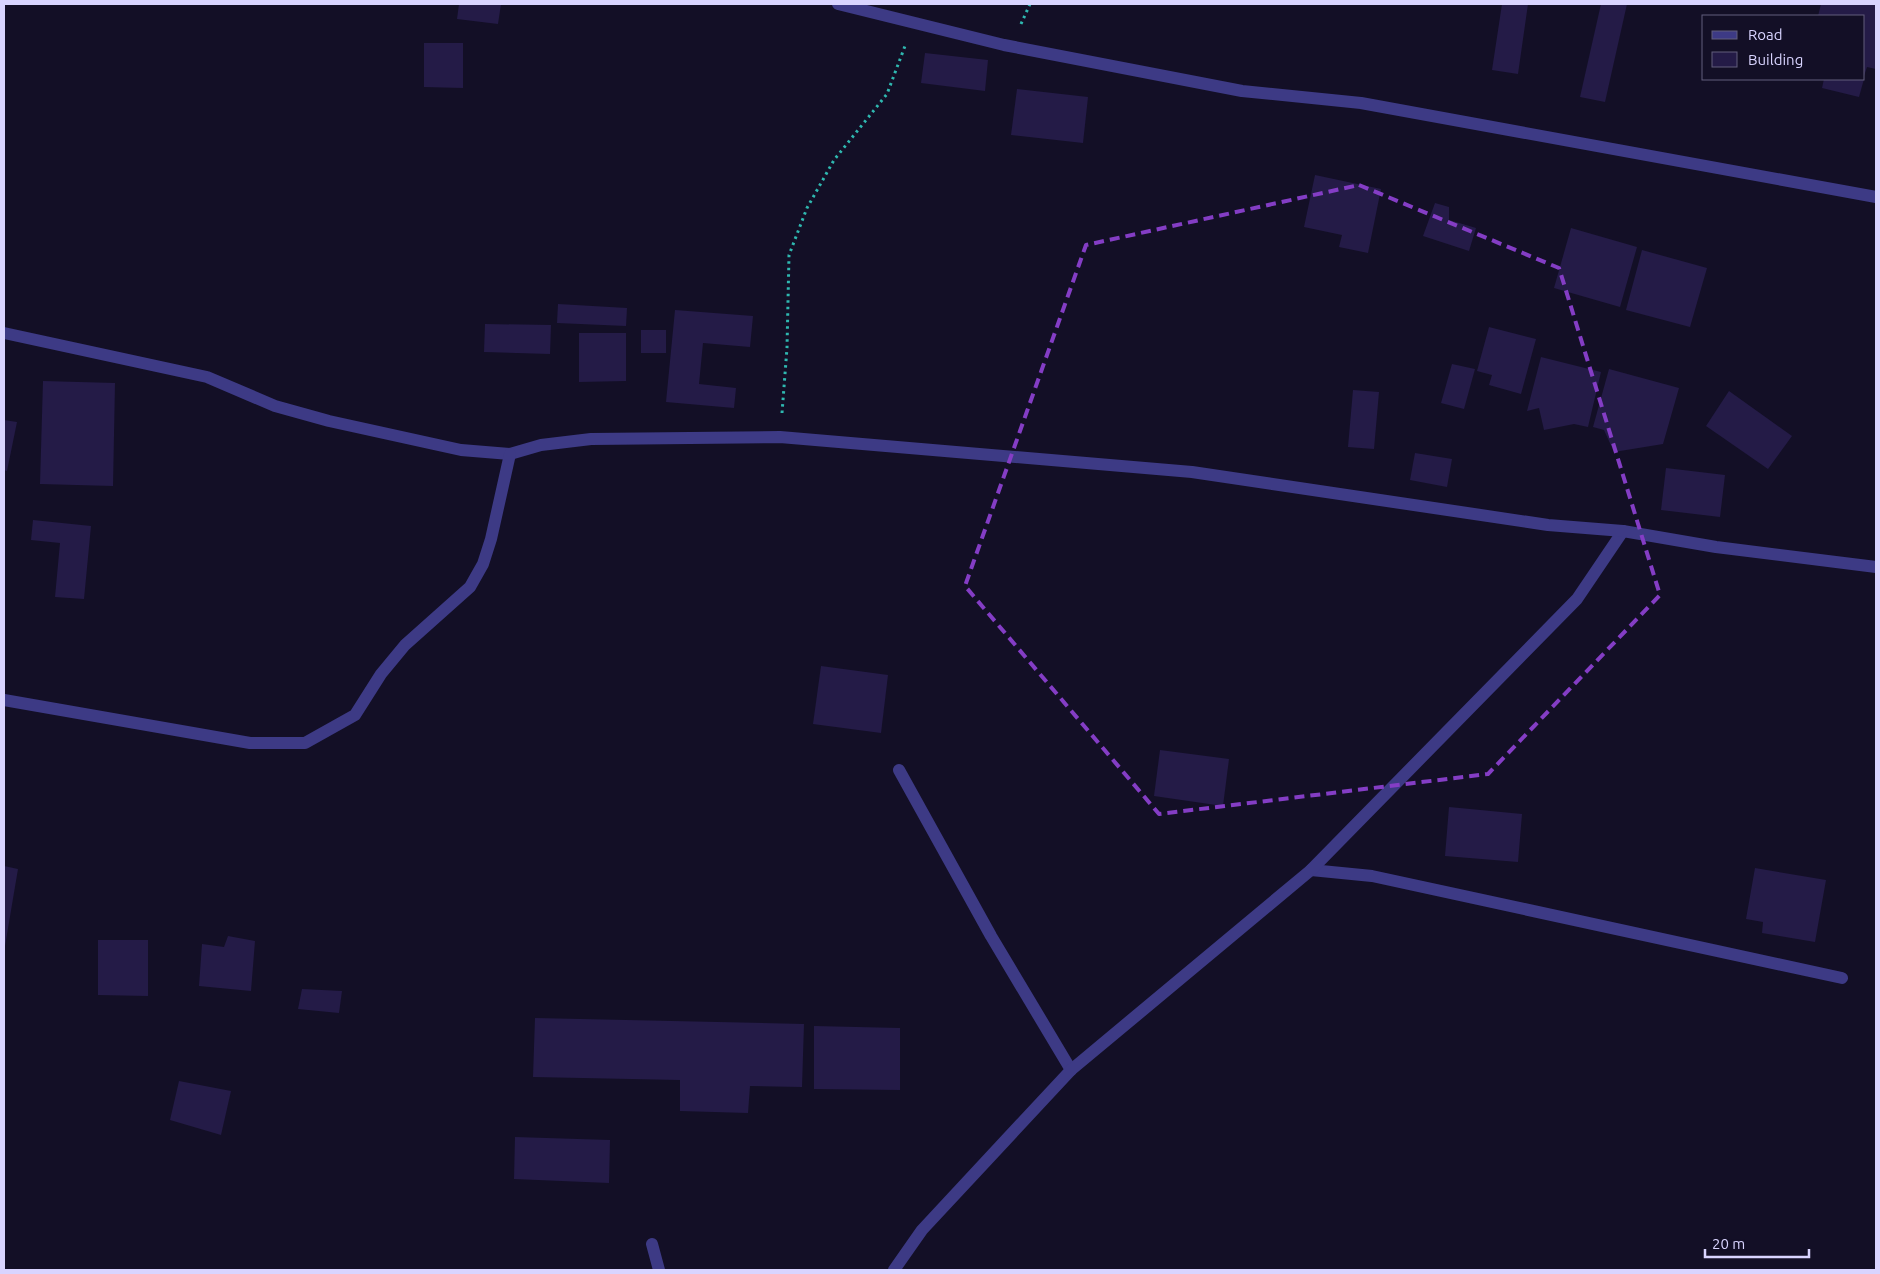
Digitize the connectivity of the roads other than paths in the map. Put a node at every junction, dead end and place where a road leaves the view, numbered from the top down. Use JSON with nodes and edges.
{"nodes":[{"id":1,"x":838,"y":4,"type":"edge"},
{"id":2,"x":1876,"y":197,"type":"edge"},
{"id":3,"x":4,"y":333,"type":"edge"},
{"id":4,"x":510,"y":454,"type":"junction"},
{"id":5,"x":1623,"y":531,"type":"junction"},
{"id":6,"x":1876,"y":567,"type":"edge"},
{"id":7,"x":4,"y":700,"type":"edge"},
{"id":8,"x":899,"y":770,"type":"dead end"},
{"id":9,"x":1311,"y":870,"type":"junction"},
{"id":10,"x":1842,"y":978,"type":"dead end"},
{"id":11,"x":1071,"y":1070,"type":"junction"},
{"id":12,"x":652,"y":1244,"type":"dead end"},
{"id":13,"x":658,"y":1270,"type":"edge"},
{"id":14,"x":894,"y":1270,"type":"edge"}],
"edges":[{"from":1,"to":2,"type":"street"},
{"from":3,"to":4,"type":"street"},
{"from":4,"to":5,"type":"street"},
{"from":4,"to":7,"type":"street"},
{"from":5,"to":6,"type":"street"},
{"from":5,"to":9,"type":"street"},
{"from":8,"to":11,"type":"street"},
{"from":9,"to":10,"type":"street"},
{"from":9,"to":11,"type":"street"},
{"from":11,"to":14,"type":"street"},
{"from":12,"to":13,"type":"street"}]}
